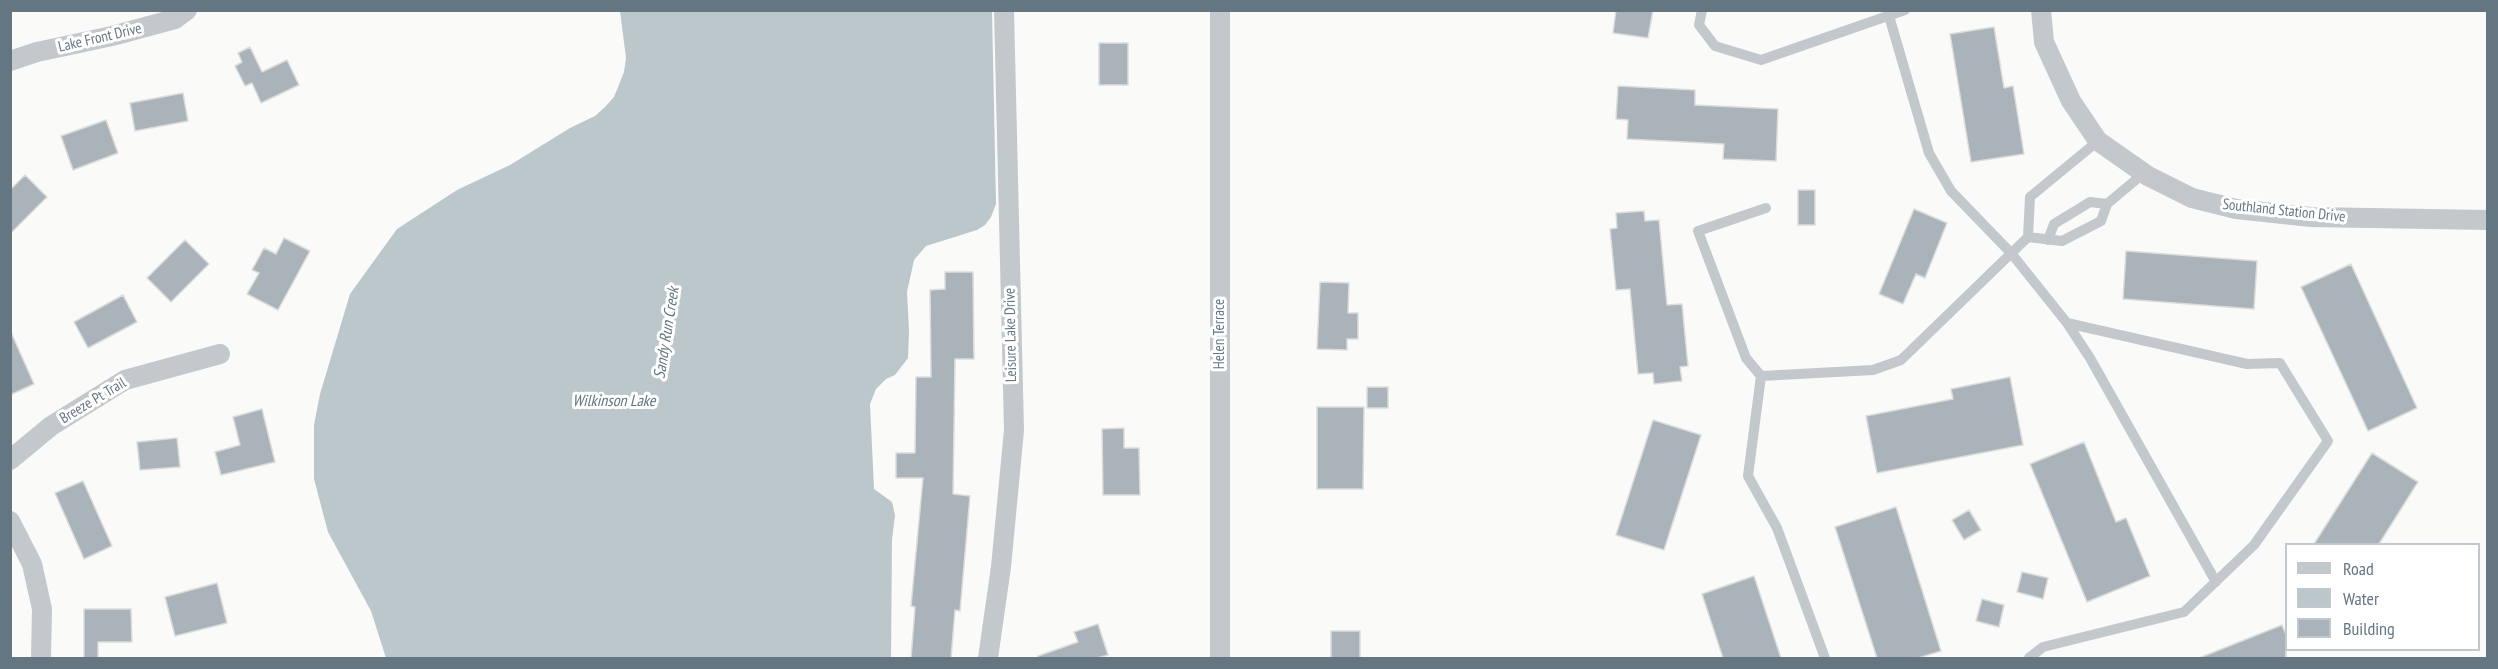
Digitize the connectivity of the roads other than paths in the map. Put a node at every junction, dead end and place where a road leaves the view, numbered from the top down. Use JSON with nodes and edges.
{"nodes":[{"id":1,"x":187,"y":10,"type":"edge"},
{"id":2,"x":1004,"y":10,"type":"edge"},
{"id":3,"x":1220,"y":10,"type":"edge"},
{"id":4,"x":1702,"y":10,"type":"edge"},
{"id":5,"x":1905,"y":10,"type":"edge"},
{"id":6,"x":2041,"y":10,"type":"edge"},
{"id":7,"x":1889,"y":16,"type":"junction"},
{"id":8,"x":10,"y":61,"type":"edge"},
{"id":9,"x":2098,"y":141,"type":"junction"},
{"id":10,"x":2144,"y":173,"type":"junction"},
{"id":11,"x":2107,"y":204,"type":"junction"},
{"id":12,"x":1766,"y":208,"type":"dead end"},
{"id":13,"x":2487,"y":220,"type":"edge"},
{"id":14,"x":2028,"y":237,"type":"junction"},
{"id":15,"x":2048,"y":240,"type":"junction"},
{"id":16,"x":2011,"y":254,"type":"junction"},
{"id":17,"x":2067,"y":323,"type":"junction"},
{"id":18,"x":220,"y":354,"type":"dead end"},
{"id":19,"x":1761,"y":376,"type":"junction"},
{"id":20,"x":10,"y":460,"type":"edge"},
{"id":21,"x":10,"y":521,"type":"edge"},
{"id":22,"x":2216,"y":582,"type":"junction"},
{"id":23,"x":40,"y":658,"type":"edge"},
{"id":24,"x":988,"y":658,"type":"edge"},
{"id":25,"x":1220,"y":658,"type":"edge"},
{"id":26,"x":1825,"y":658,"type":"edge"},
{"id":27,"x":2029,"y":658,"type":"edge"}],
"edges":[{"from":1,"to":8,"type":"street","name":"Lake Front Drive"},
{"from":2,"to":24,"type":"street","name":"Leisure Lake Drive"},
{"from":3,"to":25,"type":"street","name":"Helen Terrace"},
{"from":4,"to":7,"type":"lane"},
{"from":5,"to":7,"type":"lane"},
{"from":6,"to":9,"type":"street","name":"Southland Station Drive"},
{"from":7,"to":16,"type":"lane"},
{"from":9,"to":10,"type":"street","name":"Southland Station Drive"},
{"from":9,"to":14,"type":"lane"},
{"from":10,"to":11,"type":"lane"},
{"from":10,"to":13,"type":"street","name":"Southland Station Drive"},
{"from":11,"to":15,"type":"lane"},
{"from":11,"to":15,"type":"lane"},
{"from":12,"to":19,"type":"lane"},
{"from":14,"to":15,"type":"lane"},
{"from":14,"to":16,"type":"lane"},
{"from":16,"to":17,"type":"lane"},
{"from":16,"to":19,"type":"lane"},
{"from":17,"to":22,"type":"lane"},
{"from":17,"to":22,"type":"lane"},
{"from":18,"to":20,"type":"street","name":"Breeze Pt Trail"},
{"from":19,"to":26,"type":"lane"},
{"from":21,"to":23,"type":"street"},
{"from":22,"to":27,"type":"lane"}]}
